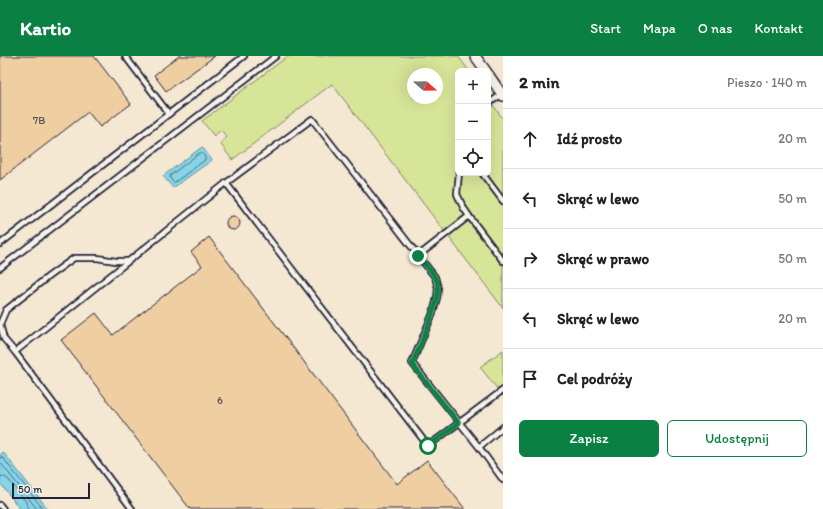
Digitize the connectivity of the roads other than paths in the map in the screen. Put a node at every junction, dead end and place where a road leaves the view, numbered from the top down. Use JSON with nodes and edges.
{"nodes":[{"id":1,"x":126,"y":56,"type":"edge"},
{"id":2,"x":244,"y":56,"type":"edge"},
{"id":3,"x":276,"y":56,"type":"edge"},
{"id":4,"x":475,"y":56,"type":"edge"},
{"id":5,"x":484,"y":68,"type":"edge"},
{"id":6,"x":491,"y":78,"type":"edge"},
{"id":7,"x":502,"y":95,"type":"edge"},
{"id":8,"x":491,"y":102,"type":"edge"},
{"id":9,"x":169,"y":114,"type":"junction"},
{"id":10,"x":459,"y":176,"type":"edge"},
{"id":11,"x":484,"y":176,"type":"edge"},
{"id":12,"x":226,"y":182,"type":"junction"},
{"id":13,"x":503,"y":201,"type":"edge"},
{"id":14,"x":468,"y":216,"type":"junction"},
{"id":15,"x":0,"y":244,"type":"edge"},
{"id":16,"x":418,"y":256,"type":"junction"},
{"id":17,"x":128,"y":261,"type":"junction"},
{"id":18,"x":503,"y":261,"type":"edge"},
{"id":19,"x":0,"y":268,"type":"edge"},
{"id":20,"x":15,"y":352,"type":"junction"},
{"id":21,"x":503,"y":390,"type":"edge"},
{"id":22,"x":459,"y":423,"type":"junction"},
{"id":23,"x":503,"y":427,"type":"edge"},
{"id":24,"x":479,"y":447,"type":"junction"},
{"id":25,"x":503,"y":480,"type":"edge"},
{"id":26,"x":0,"y":505,"type":"edge"},
{"id":27,"x":4,"y":509,"type":"edge"},
{"id":28,"x":132,"y":509,"type":"edge"}],
"edges":[{"from":1,"to":9,"type":"lane"},
{"from":2,"to":9,"type":"lane"},
{"from":3,"to":19,"type":"lane"},
{"from":4,"to":5,"type":"street"},
{"from":6,"to":7,"type":"street"},
{"from":7,"to":8,"type":"lane"},
{"from":9,"to":15,"type":"lane"},
{"from":10,"to":14,"type":"lane"},
{"from":11,"to":13,"type":"lane"},
{"from":12,"to":16,"type":"lane"},
{"from":12,"to":17,"type":"lane"},
{"from":12,"to":22,"type":"lane"},
{"from":14,"to":16,"type":"lane"},
{"from":14,"to":18,"type":"lane"},
{"from":16,"to":22,"type":"lane"},
{"from":17,"to":20,"type":"lane"},
{"from":17,"to":20,"type":"lane"},
{"from":20,"to":28,"type":"lane"},
{"from":21,"to":22,"type":"lane"},
{"from":22,"to":24,"type":"lane"},
{"from":23,"to":24,"type":"lane"},
{"from":24,"to":25,"type":"lane"},
{"from":26,"to":27,"type":"lane"}]}
